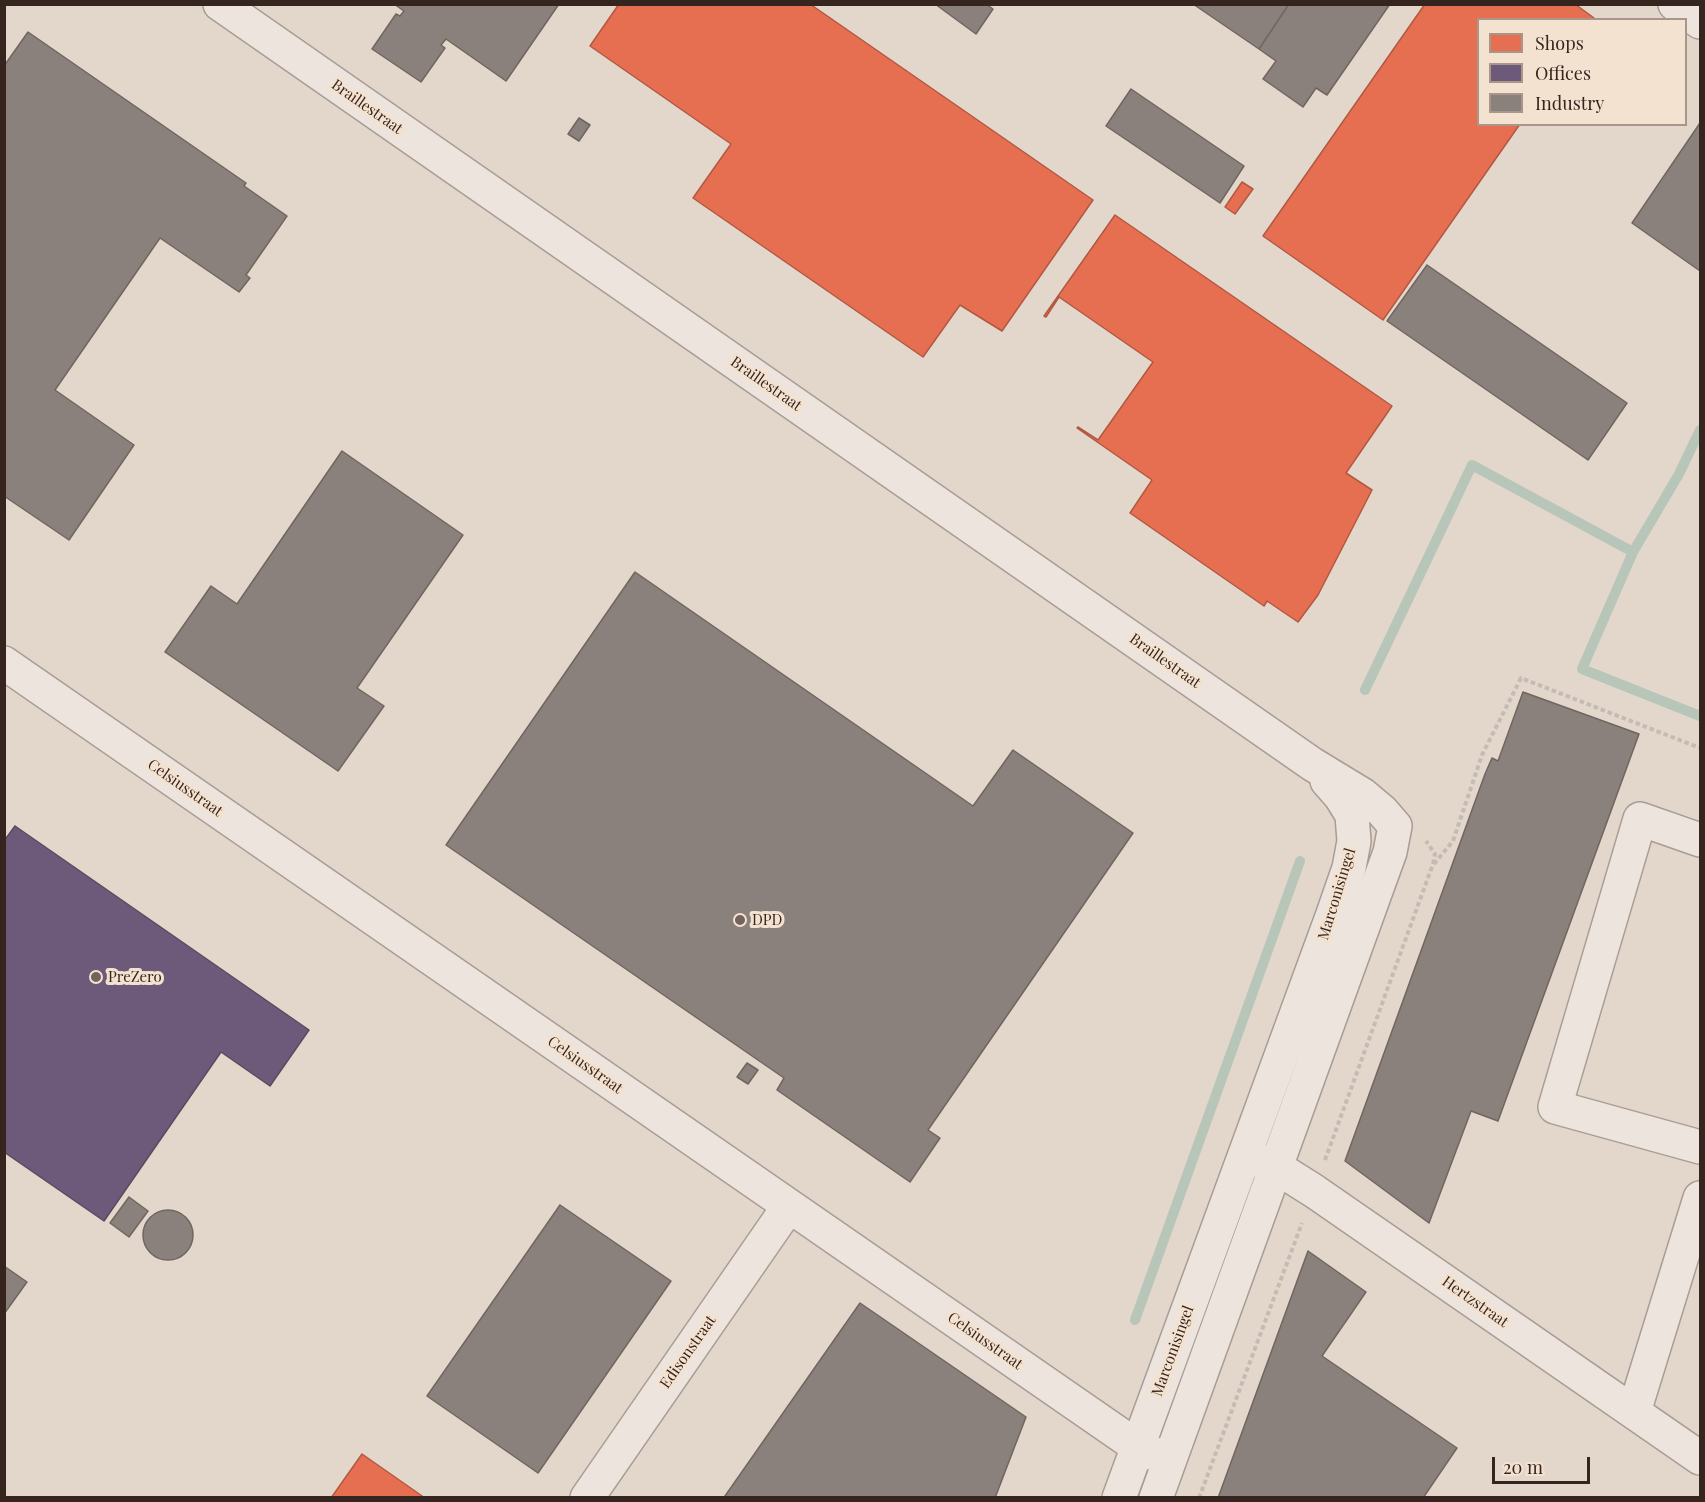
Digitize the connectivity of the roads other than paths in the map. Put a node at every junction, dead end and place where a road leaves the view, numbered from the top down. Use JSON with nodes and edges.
{"nodes":[{"id":1,"x":220,"y":4,"type":"edge"},
{"id":2,"x":1674,"y":4,"type":"edge"},
{"id":3,"x":1701,"y":22,"type":"edge"},
{"id":4,"x":4,"y":663,"type":"edge"},
{"id":5,"x":1312,"y":764,"type":"junction"},
{"id":6,"x":1701,"y":840,"type":"edge"},
{"id":7,"x":1701,"y":1147,"type":"edge"},
{"id":8,"x":1245,"y":1155,"type":"junction"},
{"id":9,"x":1276,"y":1167,"type":"junction"},
{"id":10,"x":1701,"y":1198,"type":"edge"},
{"id":11,"x":789,"y":1206,"type":"junction"},
{"id":12,"x":1634,"y":1412,"type":"junction"},
{"id":13,"x":1138,"y":1447,"type":"junction"},
{"id":14,"x":1701,"y":1458,"type":"edge"},
{"id":15,"x":1169,"y":1460,"type":"junction"},
{"id":16,"x":587,"y":1497,"type":"edge"},
{"id":17,"x":1119,"y":1497,"type":"edge"},
{"id":18,"x":1156,"y":1497,"type":"edge"}],
"edges":[{"from":1,"to":5,"type":"street","name":"Braillestraat"},
{"from":2,"to":3,"type":"street"},
{"from":4,"to":11,"type":"street","name":"Celsiusstraat"},
{"from":5,"to":8,"type":"street","name":"Marconisingel"},
{"from":5,"to":9,"type":"street"},
{"from":6,"to":7,"type":"street"},
{"from":8,"to":9,"type":"street","name":"Hertzstraat"},
{"from":8,"to":13,"type":"street","name":"Marconisingel"},
{"from":9,"to":12,"type":"street","name":"Hertzstraat"},
{"from":9,"to":15,"type":"street"},
{"from":10,"to":12,"type":"street"},
{"from":11,"to":13,"type":"street","name":"Celsiusstraat"},
{"from":11,"to":16,"type":"street","name":"Edisonstraat"},
{"from":12,"to":14,"type":"street","name":"Hertzstraat"},
{"from":13,"to":15,"type":"street","name":"Celsiusstraat"},
{"from":13,"to":17,"type":"street","name":"Marconisingel"},
{"from":15,"to":18,"type":"street"}]}
